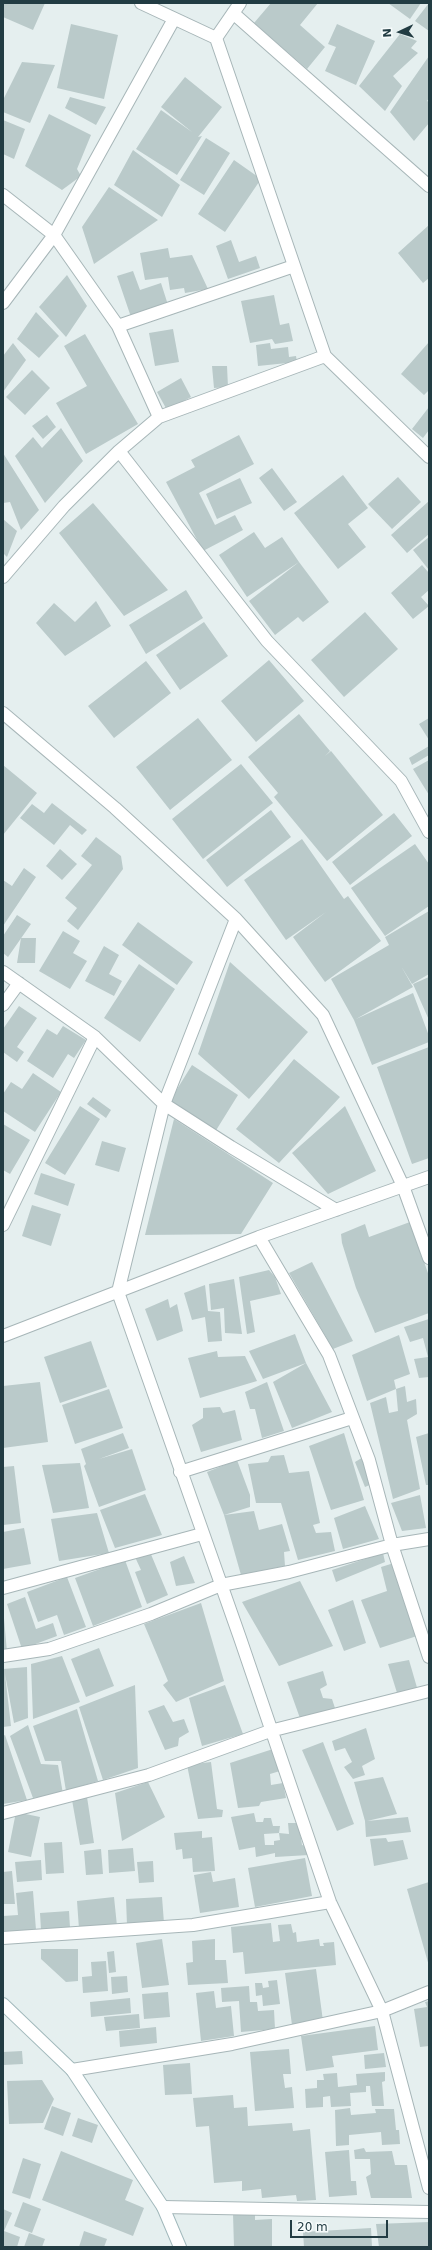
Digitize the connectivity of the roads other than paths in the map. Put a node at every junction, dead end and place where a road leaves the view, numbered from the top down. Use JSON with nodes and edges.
{"nodes":[{"id":1,"x":141,"y":3,"type":"edge"},
{"id":2,"x":236,"y":8,"type":"edge"},
{"id":3,"x":174,"y":18,"type":"junction"},
{"id":4,"x":216,"y":38,"type":"junction"},
{"id":5,"x":429,"y":186,"type":"edge"},
{"id":6,"x":3,"y":195,"type":"edge"},
{"id":7,"x":54,"y":235,"type":"junction"},
{"id":8,"x":294,"y":266,"type":"junction"},
{"id":9,"x":3,"y":303,"type":"edge"},
{"id":10,"x":118,"y":326,"type":"junction"},
{"id":11,"x":325,"y":356,"type":"junction"},
{"id":12,"x":159,"y":417,"type":"junction"},
{"id":13,"x":119,"y":451,"type":"junction"},
{"id":14,"x":429,"y":457,"type":"edge"},
{"id":15,"x":3,"y":577,"type":"edge"},
{"id":16,"x":3,"y":713,"type":"edge"},
{"id":17,"x":429,"y":832,"type":"edge"},
{"id":18,"x":236,"y":919,"type":"junction"},
{"id":19,"x":3,"y":972,"type":"edge"},
{"id":20,"x":20,"y":983,"type":"junction"},
{"id":21,"x":3,"y":1005,"type":"edge"},
{"id":22,"x":95,"y":1037,"type":"junction"},
{"id":23,"x":164,"y":1104,"type":"junction"},
{"id":24,"x":429,"y":1177,"type":"edge"},
{"id":25,"x":403,"y":1186,"type":"junction"},
{"id":26,"x":336,"y":1210,"type":"junction"},
{"id":27,"x":3,"y":1226,"type":"edge"},
{"id":28,"x":259,"y":1237,"type":"junction"},
{"id":29,"x":429,"y":1258,"type":"edge"},
{"id":30,"x":118,"y":1292,"type":"junction"},
{"id":31,"x":3,"y":1336,"type":"edge"},
{"id":32,"x":352,"y":1418,"type":"junction"},
{"id":33,"x":180,"y":1472,"type":"junction"},
{"id":34,"x":202,"y":1534,"type":"junction"},
{"id":35,"x":429,"y":1539,"type":"edge"},
{"id":36,"x":392,"y":1545,"type":"junction"},
{"id":37,"x":221,"y":1585,"type":"junction"},
{"id":38,"x":3,"y":1588,"type":"edge"},
{"id":39,"x":3,"y":1656,"type":"edge"},
{"id":40,"x":429,"y":1657,"type":"edge"},
{"id":41,"x":429,"y":1691,"type":"edge"},
{"id":42,"x":270,"y":1731,"type":"junction"},
{"id":43,"x":3,"y":1813,"type":"edge"},
{"id":44,"x":330,"y":1902,"type":"junction"},
{"id":45,"x":3,"y":1938,"type":"edge"},
{"id":46,"x":429,"y":1992,"type":"edge"},
{"id":47,"x":3,"y":2004,"type":"edge"},
{"id":48,"x":382,"y":2011,"type":"junction"},
{"id":49,"x":72,"y":2070,"type":"junction"},
{"id":50,"x":429,"y":2188,"type":"edge"},
{"id":51,"x":163,"y":2207,"type":"junction"},
{"id":52,"x":429,"y":2212,"type":"edge"},
{"id":53,"x":180,"y":2247,"type":"edge"}],
"edges":[{"from":1,"to":3,"type":"street"},
{"from":2,"to":4,"type":"street"},
{"from":2,"to":5,"type":"street"},
{"from":3,"to":4,"type":"street"},
{"from":3,"to":7,"type":"street"},
{"from":4,"to":8,"type":"street"},
{"from":6,"to":7,"type":"street"},
{"from":7,"to":9,"type":"street"},
{"from":7,"to":10,"type":"street"},
{"from":8,"to":10,"type":"street"},
{"from":8,"to":11,"type":"street"},
{"from":10,"to":12,"type":"street"},
{"from":11,"to":12,"type":"street"},
{"from":11,"to":14,"type":"street"},
{"from":12,"to":13,"type":"street"},
{"from":13,"to":15,"type":"street"},
{"from":13,"to":17,"type":"street"},
{"from":16,"to":18,"type":"street"},
{"from":18,"to":23,"type":"street"},
{"from":18,"to":25,"type":"street"},
{"from":19,"to":20,"type":"street"},
{"from":20,"to":21,"type":"street"},
{"from":20,"to":22,"type":"street"},
{"from":22,"to":23,"type":"street"},
{"from":22,"to":27,"type":"street"},
{"from":23,"to":26,"type":"street"},
{"from":23,"to":30,"type":"street"},
{"from":24,"to":25,"type":"street"},
{"from":25,"to":26,"type":"street"},
{"from":25,"to":29,"type":"street"},
{"from":26,"to":28,"type":"street"},
{"from":28,"to":30,"type":"street"},
{"from":28,"to":32,"type":"street"},
{"from":30,"to":31,"type":"street"},
{"from":30,"to":33,"type":"street"},
{"from":32,"to":33,"type":"street"},
{"from":32,"to":36,"type":"street"},
{"from":33,"to":34,"type":"street"},
{"from":34,"to":37,"type":"street"},
{"from":34,"to":38,"type":"street"},
{"from":35,"to":36,"type":"street"},
{"from":36,"to":37,"type":"street"},
{"from":36,"to":40,"type":"street"},
{"from":37,"to":39,"type":"street"},
{"from":37,"to":42,"type":"street"},
{"from":41,"to":42,"type":"street"},
{"from":42,"to":43,"type":"street"},
{"from":42,"to":44,"type":"street"},
{"from":44,"to":45,"type":"street"},
{"from":44,"to":48,"type":"street"},
{"from":46,"to":48,"type":"street"},
{"from":47,"to":49,"type":"street"},
{"from":48,"to":49,"type":"street"},
{"from":48,"to":50,"type":"street"},
{"from":49,"to":51,"type":"street"},
{"from":51,"to":52,"type":"street"},
{"from":51,"to":53,"type":"street"}]}
